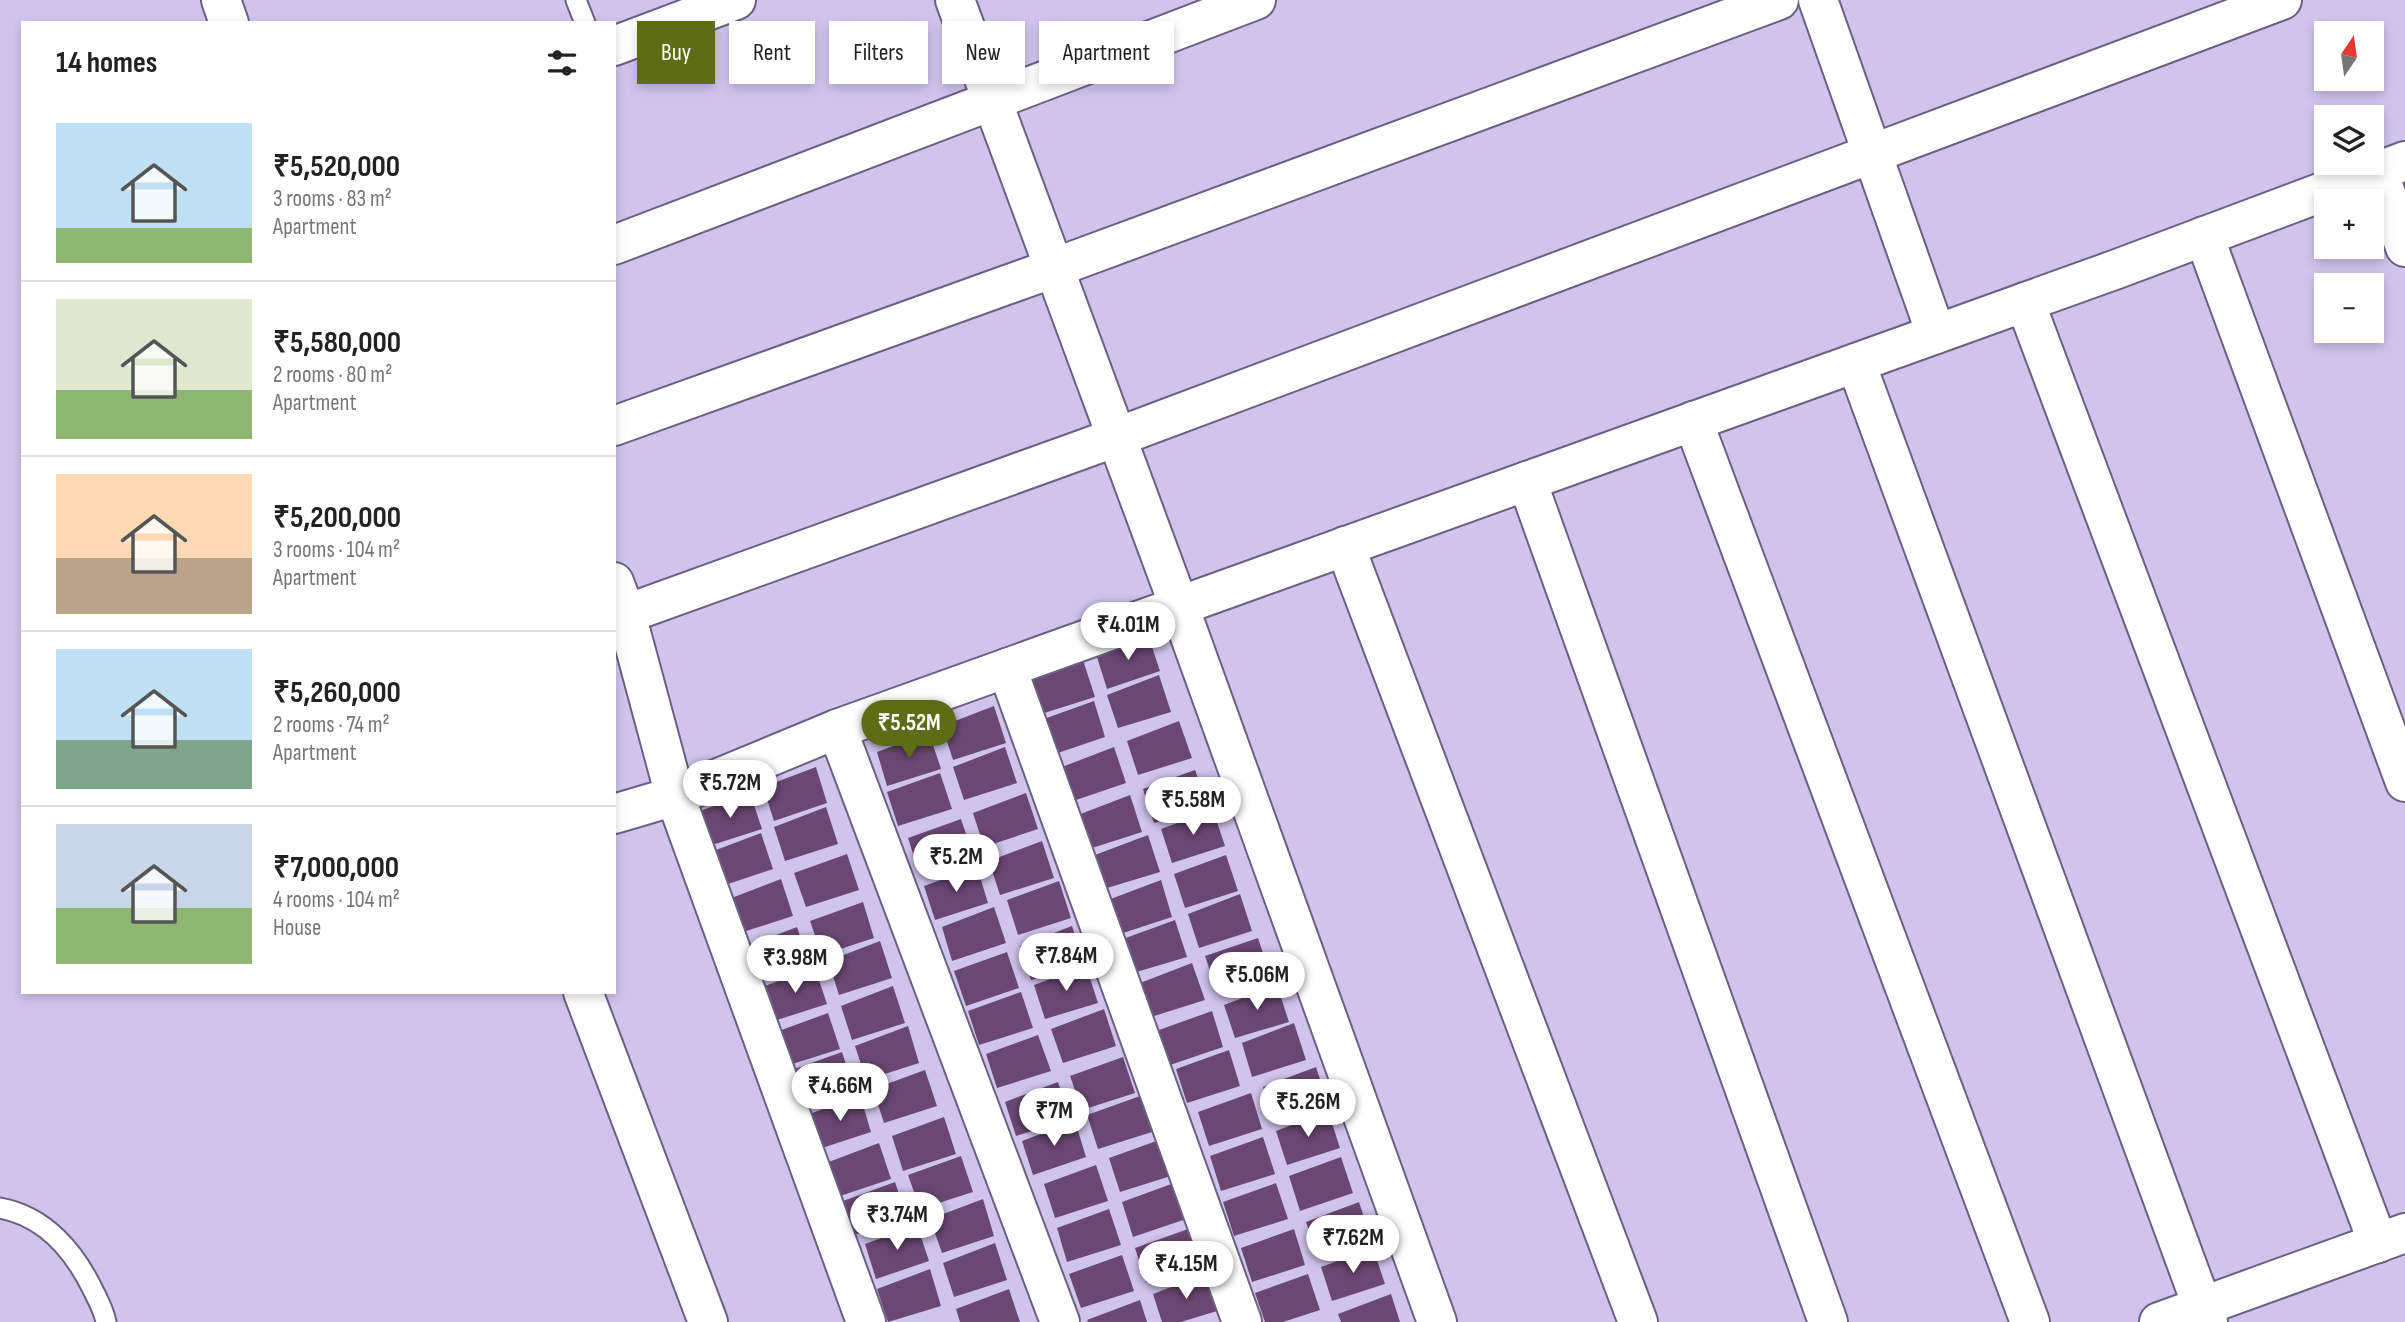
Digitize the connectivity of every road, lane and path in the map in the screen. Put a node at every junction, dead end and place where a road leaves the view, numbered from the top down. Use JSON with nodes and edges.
{"nodes":[{"id":1,"x":221,"y":0,"type":"edge"},
{"id":2,"x":576,"y":0,"type":"edge"},
{"id":3,"x":736,"y":0,"type":"edge"},
{"id":4,"x":955,"y":0,"type":"edge"},
{"id":5,"x":1255,"y":0,"type":"edge"},
{"id":6,"x":1779,"y":0,"type":"edge"},
{"id":7,"x":1818,"y":0,"type":"edge"},
{"id":8,"x":2282,"y":0,"type":"edge"},
{"id":9,"x":228,"y":21,"type":"edge"},
{"id":10,"x":584,"y":21,"type":"edge"},
{"id":11,"x":616,"y":45,"type":"edge"},
{"id":12,"x":992,"y":99,"type":"junction"},
{"id":13,"x":1872,"y":154,"type":"junction"},
{"id":14,"x":2391,"y":166,"type":"edge"},
{"id":15,"x":2204,"y":236,"type":"junction"},
{"id":16,"x":616,"y":244,"type":"edge"},
{"id":17,"x":2405,"y":247,"type":"edge"},
{"id":18,"x":1054,"y":268,"type":"junction"},
{"id":19,"x":2025,"y":302,"type":"junction"},
{"id":20,"x":1936,"y":334,"type":"junction"},
{"id":21,"x":1856,"y":363,"type":"junction"},
{"id":22,"x":1693,"y":421,"type":"junction"},
{"id":23,"x":616,"y":425,"type":"edge"},
{"id":24,"x":1117,"y":437,"type":"junction"},
{"id":25,"x":1527,"y":481,"type":"junction"},
{"id":26,"x":1345,"y":546,"type":"junction"},
{"id":27,"x":620,"y":598,"type":"edge"},
{"id":28,"x":1179,"y":606,"type":"junction"},
{"id":29,"x":1007,"y":668,"type":"junction"},
{"id":30,"x":837,"y":729,"type":"junction"},
{"id":31,"x":2405,"y":782,"type":"edge"},
{"id":32,"x":675,"y":796,"type":"junction"},
{"id":33,"x":616,"y":813,"type":"edge"},
{"id":34,"x":584,"y":994,"type":"edge"},
{"id":35,"x":0,"y":1208,"type":"edge"},
{"id":36,"x":2392,"y":1238,"type":"edge"},
{"id":37,"x":2206,"y":1314,"type":"edge"},
{"id":38,"x":106,"y":1322,"type":"edge"},
{"id":39,"x":708,"y":1322,"type":"edge"},
{"id":40,"x":866,"y":1322,"type":"edge"},
{"id":41,"x":1060,"y":1322,"type":"edge"},
{"id":42,"x":1242,"y":1322,"type":"edge"},
{"id":43,"x":1437,"y":1322,"type":"edge"},
{"id":44,"x":1638,"y":1322,"type":"edge"},
{"id":45,"x":1828,"y":1322,"type":"edge"},
{"id":46,"x":2030,"y":1322,"type":"edge"},
{"id":47,"x":2159,"y":1322,"type":"edge"}],
"edges":[{"from":1,"to":9,"type":"street"},
{"from":2,"to":10,"type":"lane"},
{"from":3,"to":11,"type":"street"},
{"from":4,"to":12,"type":"street"},
{"from":5,"to":12,"type":"street"},
{"from":6,"to":18,"type":"street"},
{"from":7,"to":13,"type":"street"},
{"from":8,"to":13,"type":"street"},
{"from":12,"to":16,"type":"street"},
{"from":12,"to":18,"type":"street"},
{"from":13,"to":20,"type":"street"},
{"from":13,"to":24,"type":"street"},
{"from":14,"to":15,"type":"street"},
{"from":14,"to":17,"type":"street"},
{"from":15,"to":19,"type":"street"},
{"from":15,"to":31,"type":"street"},
{"from":18,"to":23,"type":"street"},
{"from":18,"to":24,"type":"street"},
{"from":19,"to":20,"type":"street"},
{"from":19,"to":36,"type":"street"},
{"from":20,"to":21,"type":"street"},
{"from":21,"to":22,"type":"street"},
{"from":21,"to":37,"type":"street"},
{"from":22,"to":25,"type":"street"},
{"from":22,"to":46,"type":"street"},
{"from":24,"to":27,"type":"street"},
{"from":24,"to":28,"type":"street"},
{"from":25,"to":26,"type":"street"},
{"from":25,"to":45,"type":"street"},
{"from":26,"to":28,"type":"street"},
{"from":26,"to":44,"type":"street"},
{"from":27,"to":32,"type":"street"},
{"from":28,"to":29,"type":"street"},
{"from":28,"to":43,"type":"street"},
{"from":29,"to":30,"type":"street"},
{"from":29,"to":42,"type":"street"},
{"from":30,"to":32,"type":"street"},
{"from":30,"to":41,"type":"street"},
{"from":32,"to":33,"type":"street"},
{"from":32,"to":40,"type":"street"},
{"from":34,"to":39,"type":"street"},
{"from":35,"to":38,"type":"lane"},
{"from":36,"to":37,"type":"street"},
{"from":37,"to":47,"type":"street"}]}
